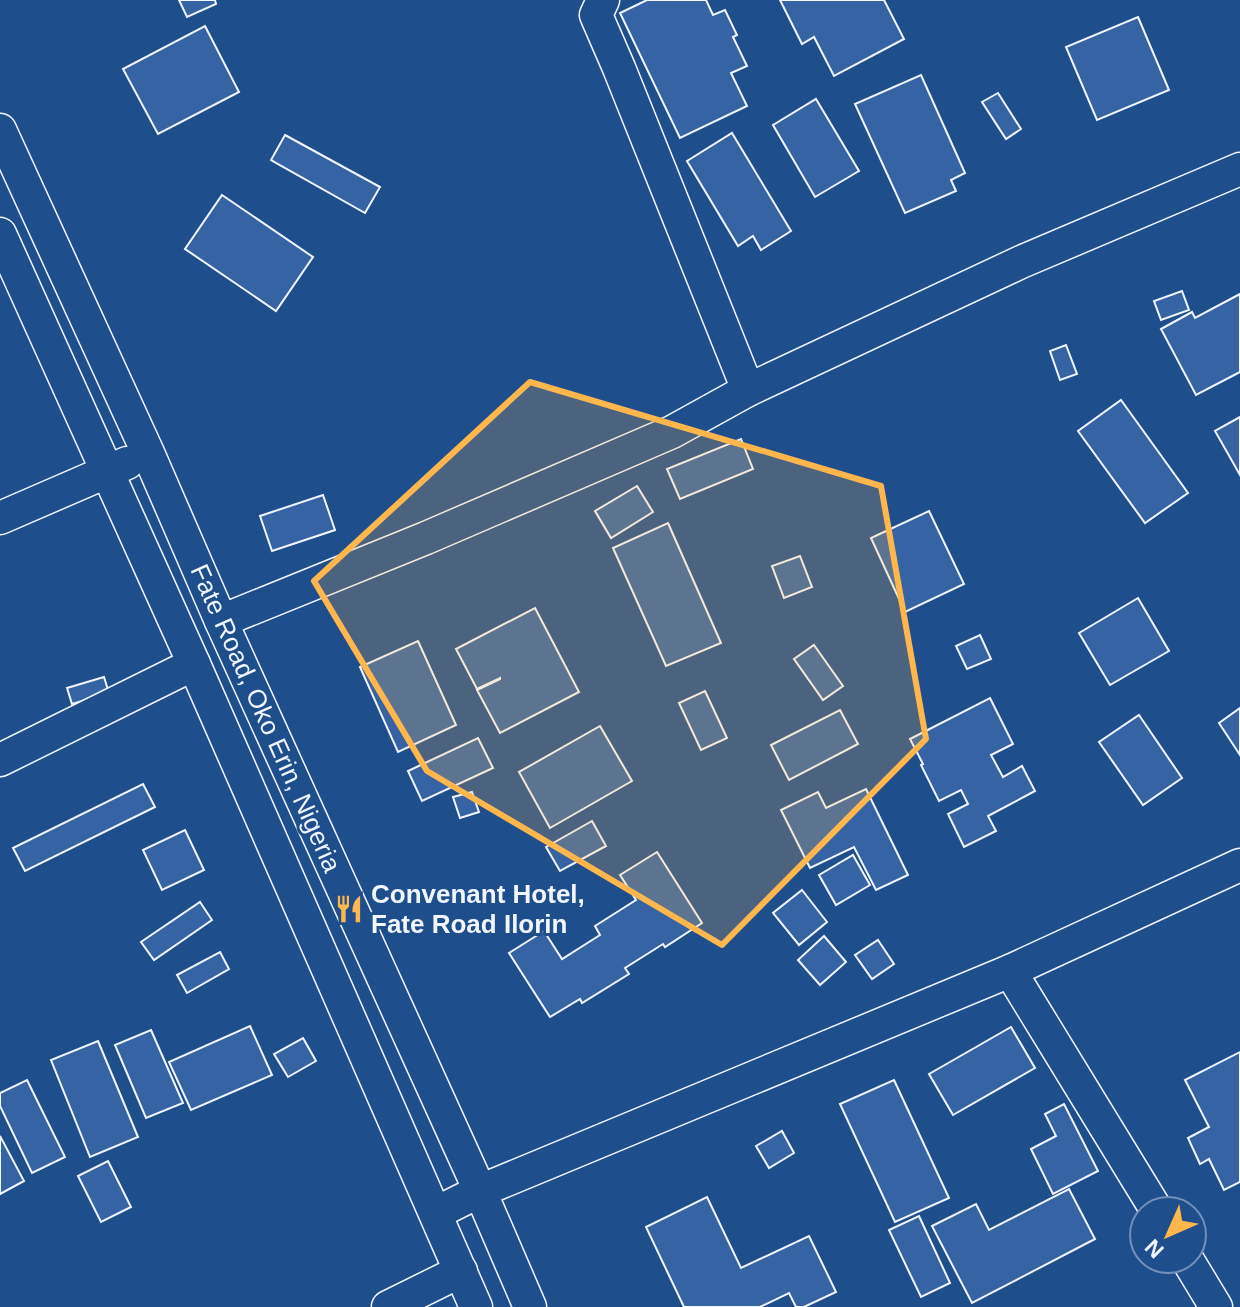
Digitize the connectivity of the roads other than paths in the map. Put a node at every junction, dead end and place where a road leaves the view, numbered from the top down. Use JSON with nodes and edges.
{"nodes":[{"id":1,"x":603,"y":0,"type":"edge"},
{"id":2,"x":0,"y":130,"type":"edge"},
{"id":3,"x":1240,"y":169,"type":"edge"},
{"id":4,"x":0,"y":234,"type":"edge"},
{"id":5,"x":748,"y":390,"type":"junction"},
{"id":6,"x":148,"y":453,"type":"junction"},
{"id":7,"x":107,"y":472,"type":"junction"},
{"id":8,"x":0,"y":518,"type":"edge"},
{"id":9,"x":221,"y":621,"type":"junction"},
{"id":10,"x":194,"y":664,"type":"junction"},
{"id":11,"x":0,"y":760,"type":"edge"},
{"id":12,"x":1240,"y":865,"type":"edge"},
{"id":13,"x":1010,"y":971,"type":"junction"},
{"id":14,"x":480,"y":1191,"type":"junction"},
{"id":15,"x":1147,"y":1195,"type":"edge"},
{"id":16,"x":436,"y":1213,"type":"junction"},
{"id":17,"x":461,"y":1271,"type":"junction"},
{"id":18,"x":1197,"y":1275,"type":"edge"},
{"id":19,"x":388,"y":1307,"type":"edge"},
{"id":20,"x":476,"y":1307,"type":"edge"},
{"id":21,"x":530,"y":1307,"type":"edge"},
{"id":22,"x":1216,"y":1307,"type":"edge"}],
"edges":[{"from":1,"to":5,"type":"street"},
{"from":2,"to":6,"type":"street","name":"Fate Road, Oko Erin, Nigeria"},
{"from":3,"to":5,"type":"street"},
{"from":4,"to":7,"type":"street","name":"Fate Road, Oko Erin, Nigeria"},
{"from":5,"to":9,"type":"street"},
{"from":6,"to":7,"type":"street"},
{"from":6,"to":9,"type":"street","name":"Fate Road, Oko Erin, Nigeria"},
{"from":7,"to":8,"type":"street"},
{"from":7,"to":10,"type":"street","name":"Fate Road, Oko Erin, Nigeria"},
{"from":9,"to":14,"type":"street","name":"Fate Road, Oko Erin, Nigeria"},
{"from":10,"to":11,"type":"street"},
{"from":10,"to":16,"type":"street","name":"Fate Road, Oko Erin, Nigeria"},
{"from":12,"to":13,"type":"street"},
{"from":13,"to":14,"type":"street"},
{"from":13,"to":15,"type":"street"},
{"from":14,"to":16,"type":"street"},
{"from":14,"to":21,"type":"street","name":"Fate Road, Oko Erin, Nigeria"},
{"from":16,"to":17,"type":"street","name":"Fate Road, Oko Erin, Nigeria"},
{"from":17,"to":19,"type":"street"},
{"from":17,"to":20,"type":"street","name":"Fate Road, Oko Erin, Nigeria"},
{"from":18,"to":22,"type":"street"}]}
